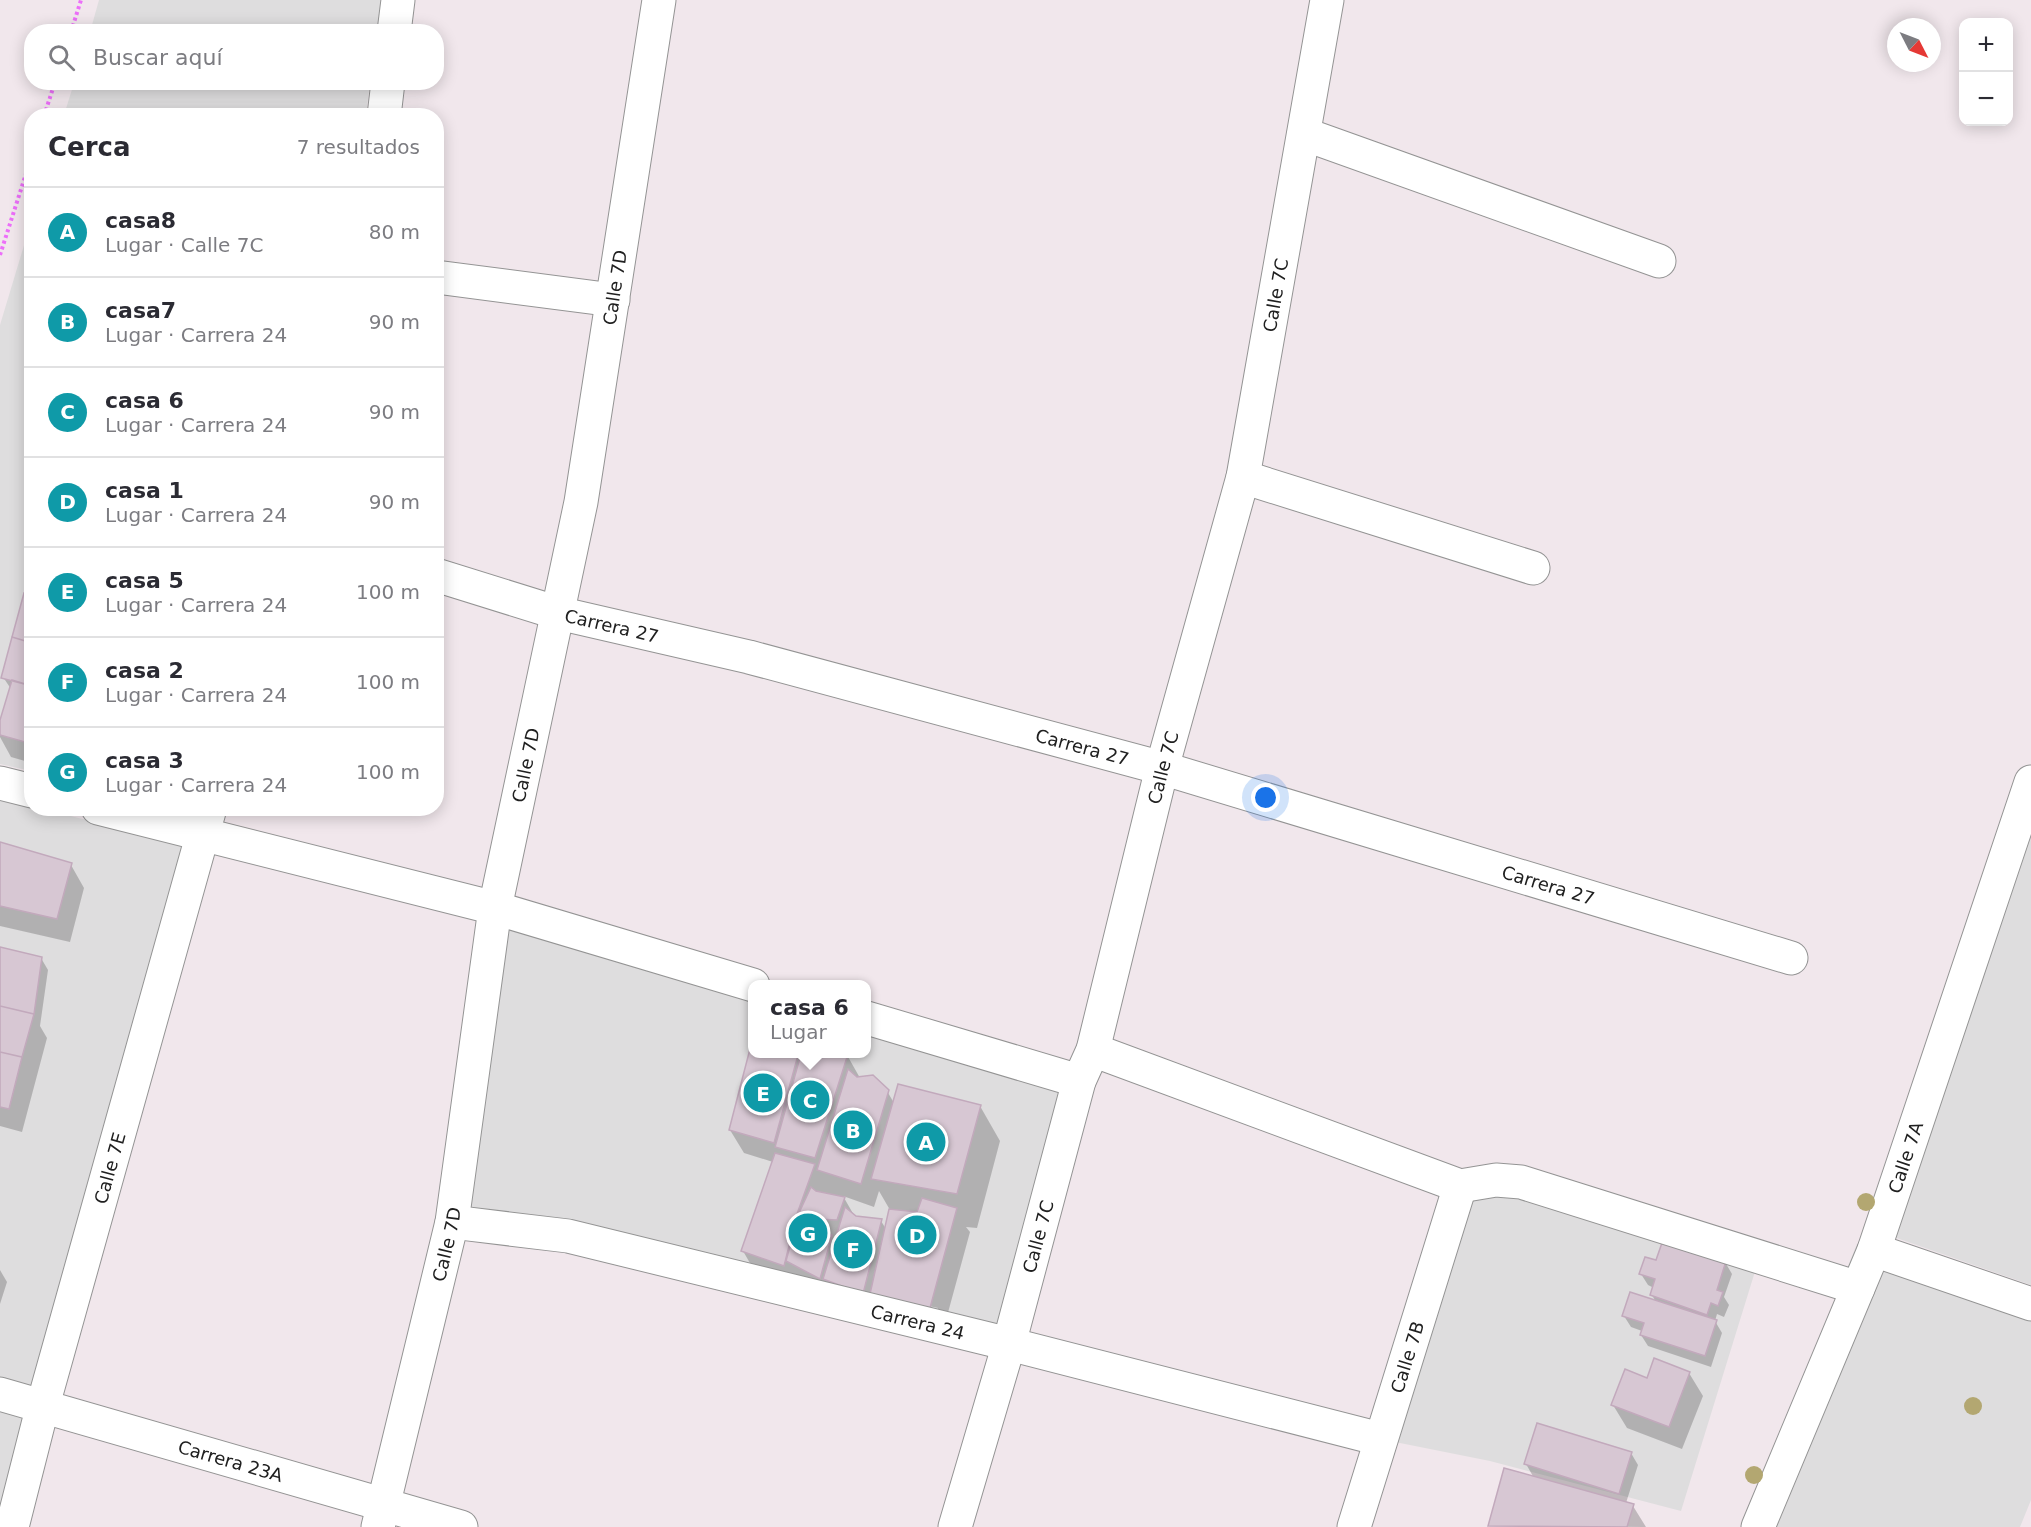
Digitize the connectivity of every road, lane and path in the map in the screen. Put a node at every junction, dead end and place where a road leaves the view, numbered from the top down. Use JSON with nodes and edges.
{"nodes":[{"id":1,"x":81,"y":0,"type":"edge"},
{"id":2,"x":398,"y":0,"type":"edge"},
{"id":3,"x":659,"y":0,"type":"edge"},
{"id":4,"x":1327,"y":0,"type":"edge"},
{"id":5,"x":74,"y":24,"type":"edge"},
{"id":6,"x":395,"y":24,"type":"edge"},
{"id":7,"x":52,"y":90,"type":"edge"},
{"id":8,"x":387,"y":90,"type":"edge"},
{"id":9,"x":47,"y":108,"type":"edge"},
{"id":10,"x":385,"y":108,"type":"edge"},
{"id":11,"x":1304,"y":134,"type":"junction"},
{"id":12,"x":24,"y":180,"type":"edge"},
{"id":13,"x":0,"y":255,"type":"edge"},
{"id":14,"x":1659,"y":261,"type":"dead end"},
{"id":15,"x":444,"y":279,"type":"edge"},
{"id":16,"x":613,"y":300,"type":"junction"},
{"id":17,"x":1243,"y":477,"type":"junction"},
{"id":18,"x":1533,"y":568,"type":"dead end"},
{"id":19,"x":444,"y":577,"type":"edge"},
{"id":20,"x":558,"y":613,"type":"junction"},
{"id":21,"x":1162,"y":768,"type":"junction"},
{"id":22,"x":0,"y":783,"type":"edge"},
{"id":23,"x":24,"y":789,"type":"edge"},
{"id":24,"x":2029,"y":792,"type":"edge"},
{"id":25,"x":160,"y":816,"type":"edge"},
{"id":26,"x":207,"y":822,"type":"edge"},
{"id":27,"x":495,"y":908,"type":"junction"},
{"id":28,"x":1791,"y":958,"type":"dead end"},
{"id":29,"x":748,"y":984,"type":"edge"},
{"id":30,"x":871,"y":1019,"type":"edge"},
{"id":31,"x":1093,"y":1050,"type":"junction"},
{"id":32,"x":1079,"y":1081,"type":"junction"},
{"id":33,"x":1460,"y":1186,"type":"junction"},
{"id":34,"x":452,"y":1222,"type":"junction"},
{"id":35,"x":1874,"y":1250,"type":"junction"},
{"id":36,"x":1858,"y":1288,"type":"junction"},
{"id":37,"x":2031,"y":1304,"type":"edge"},
{"id":38,"x":1009,"y":1344,"type":"junction"},
{"id":39,"x":0,"y":1394,"type":"edge"},
{"id":40,"x":43,"y":1405,"type":"junction"},
{"id":41,"x":1380,"y":1439,"type":"junction"},
{"id":42,"x":381,"y":1516,"type":"edge"},
{"id":43,"x":12,"y":1527,"type":"edge"},
{"id":44,"x":461,"y":1527,"type":"edge"},
{"id":45,"x":955,"y":1527,"type":"edge"},
{"id":46,"x":1354,"y":1527,"type":"edge"},
{"id":47,"x":1758,"y":1527,"type":"edge"}],
"edges":[{"from":1,"to":5,"type":"path"},
{"from":2,"to":6,"type":"street"},
{"from":3,"to":16,"type":"street","name":"Calle 7D"},
{"from":4,"to":11,"type":"street","name":"Calle 7C"},
{"from":7,"to":9,"type":"path"},
{"from":8,"to":10,"type":"street"},
{"from":11,"to":14,"type":"street"},
{"from":11,"to":17,"type":"street","name":"Calle 7C"},
{"from":12,"to":13,"type":"path"},
{"from":15,"to":16,"type":"street"},
{"from":16,"to":20,"type":"street","name":"Calle 7D"},
{"from":17,"to":18,"type":"street"},
{"from":17,"to":21,"type":"street","name":"Calle 7C"},
{"from":19,"to":20,"type":"street","name":"Carrera 27"},
{"from":20,"to":21,"type":"street","name":"Carrera 27"},
{"from":20,"to":27,"type":"street","name":"Calle 7D"},
{"from":21,"to":28,"type":"street","name":"Carrera 27"},
{"from":21,"to":31,"type":"street","name":"Calle 7C"},
{"from":22,"to":23,"type":"street"},
{"from":24,"to":35,"type":"street","name":"Calle 7A"},
{"from":25,"to":26,"type":"street"},
{"from":26,"to":27,"type":"street"},
{"from":26,"to":40,"type":"street","name":"Calle 7E"},
{"from":27,"to":29,"type":"street"},
{"from":27,"to":34,"type":"street","name":"Calle 7D"},
{"from":30,"to":32,"type":"street"},
{"from":31,"to":32,"type":"street","name":"Calle 7C"},
{"from":31,"to":33,"type":"street"},
{"from":32,"to":38,"type":"street","name":"Calle 7C"},
{"from":33,"to":36,"type":"street"},
{"from":33,"to":41,"type":"street","name":"Calle 7B"},
{"from":34,"to":38,"type":"street","name":"Carrera 24"},
{"from":34,"to":42,"type":"street","name":"Calle 7D"},
{"from":35,"to":36,"type":"street","name":"Calle 7A"},
{"from":35,"to":37,"type":"street"},
{"from":36,"to":47,"type":"street","name":"Calle 7A"},
{"from":38,"to":41,"type":"street","name":"Carrera 24"},
{"from":38,"to":45,"type":"street","name":"Calle 7C"},
{"from":39,"to":40,"type":"street","name":"Carrera 23A"},
{"from":40,"to":42,"type":"street","name":"Carrera 23A"},
{"from":40,"to":43,"type":"street","name":"Calle 7E"},
{"from":41,"to":46,"type":"street","name":"Calle 7B"},
{"from":42,"to":44,"type":"street","name":"Carrera 23A"}]}
